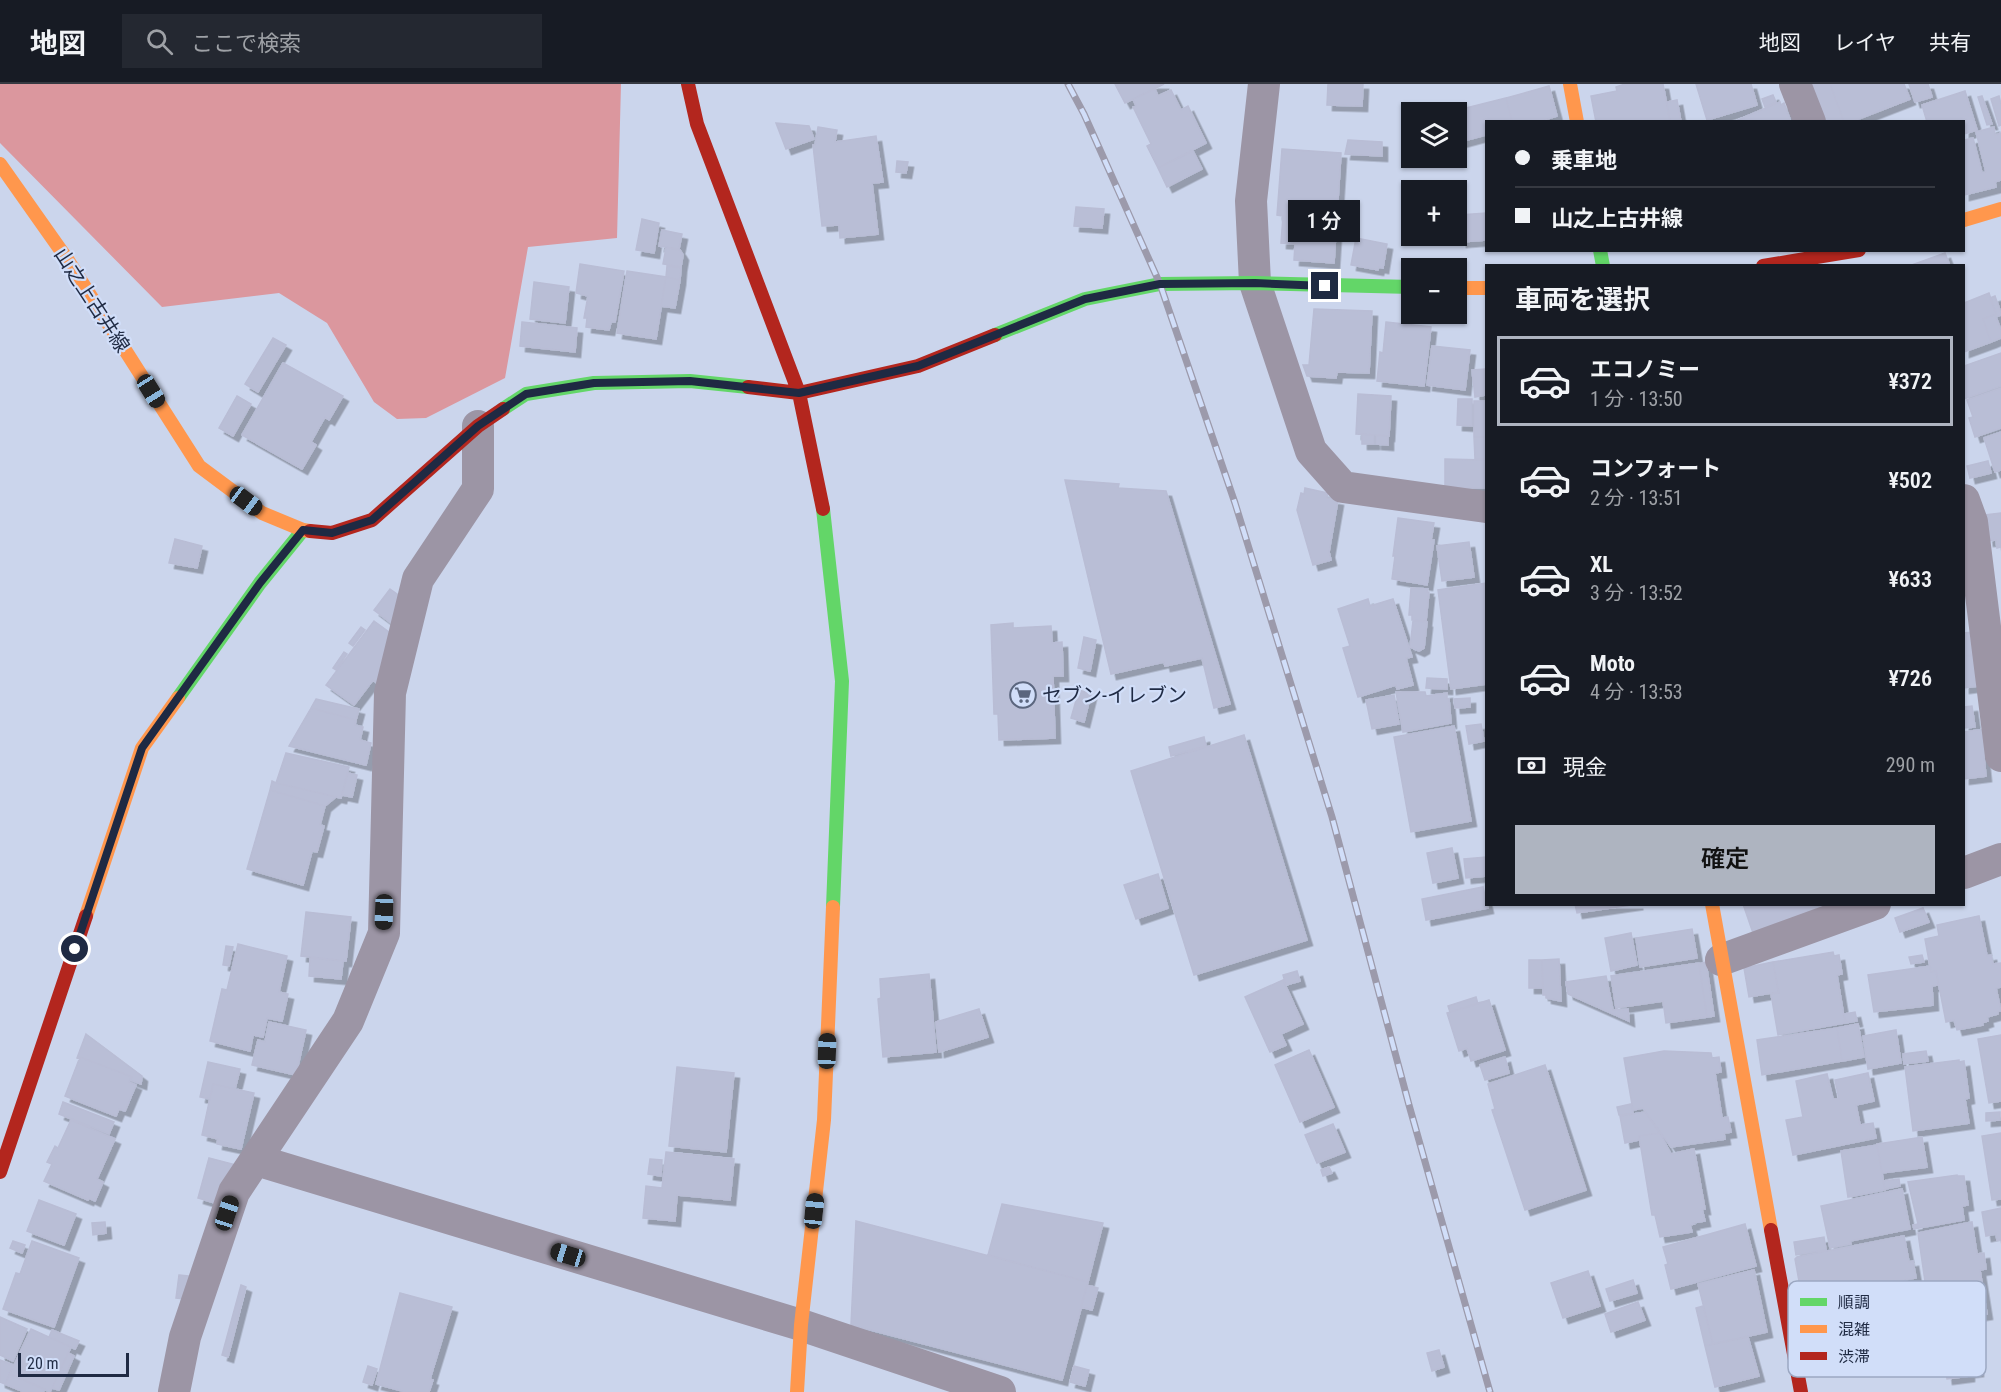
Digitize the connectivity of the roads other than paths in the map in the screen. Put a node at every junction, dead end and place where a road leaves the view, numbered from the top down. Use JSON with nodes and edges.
{"nodes":[{"id":1,"x":688,"y":84,"type":"edge"},
{"id":2,"x":1264,"y":84,"type":"edge"},
{"id":3,"x":1570,"y":84,"type":"edge"},
{"id":4,"x":1795,"y":84,"type":"edge"},
{"id":5,"x":1576,"y":120,"type":"edge"},
{"id":6,"x":1809,"y":120,"type":"edge"},
{"id":7,"x":0,"y":164,"type":"edge"},
{"id":8,"x":2001,"y":209,"type":"edge"},
{"id":9,"x":1965,"y":220,"type":"edge"},
{"id":10,"x":1849,"y":252,"type":"edge"},
{"id":11,"x":1774,"y":264,"type":"edge"},
{"id":12,"x":1255,"y":283,"type":"junction"},
{"id":13,"x":1401,"y":287,"type":"edge"},
{"id":14,"x":1467,"y":288,"type":"edge"},
{"id":15,"x":1485,"y":288,"type":"edge"},
{"id":16,"x":799,"y":393,"type":"junction"},
{"id":17,"x":478,"y":426,"type":"junction"},
{"id":18,"x":1965,"y":503,"type":"edge"},
{"id":19,"x":1485,"y":507,"type":"edge"},
{"id":20,"x":303,"y":530,"type":"junction"},
{"id":21,"x":2001,"y":756,"type":"edge"},
{"id":22,"x":2001,"y":859,"type":"edge"},
{"id":23,"x":1965,"y":873,"type":"edge"},
{"id":24,"x":1712,"y":906,"type":"edge"},
{"id":25,"x":1870,"y":906,"type":"edge"},
{"id":26,"x":1721,"y":960,"type":"junction"},
{"id":27,"x":256,"y":1160,"type":"junction"},
{"id":28,"x":0,"y":1172,"type":"edge"},
{"id":29,"x":1788,"y":1322,"type":"edge"},
{"id":30,"x":801,"y":1325,"type":"junction"},
{"id":31,"x":1798,"y":1377,"type":"edge"},
{"id":32,"x":174,"y":1392,"type":"edge"},
{"id":33,"x":797,"y":1392,"type":"edge"},
{"id":34,"x":1000,"y":1392,"type":"edge"},
{"id":35,"x":1801,"y":1392,"type":"edge"}],
"edges":[{"from":1,"to":16,"type":"street"},
{"from":2,"to":12,"type":"street"},
{"from":3,"to":5,"type":"street"},
{"from":4,"to":6,"type":"street"},
{"from":7,"to":20,"type":"street","name":"山之上古井線"},
{"from":8,"to":9,"type":"street"},
{"from":10,"to":11,"type":"street"},
{"from":12,"to":13,"type":"street","name":"山之上古井線"},
{"from":12,"to":16,"type":"street","name":"山之上古井線"},
{"from":12,"to":19,"type":"street"},
{"from":14,"to":15,"type":"street"},
{"from":16,"to":17,"type":"street","name":"山之上古井線"},
{"from":16,"to":30,"type":"street"},
{"from":17,"to":20,"type":"street","name":"山之上古井線"},
{"from":17,"to":27,"type":"street"},
{"from":18,"to":21,"type":"street"},
{"from":20,"to":28,"type":"street"},
{"from":22,"to":23,"type":"street"},
{"from":24,"to":26,"type":"street"},
{"from":25,"to":26,"type":"street"},
{"from":26,"to":29,"type":"street"},
{"from":27,"to":30,"type":"street"},
{"from":27,"to":32,"type":"street"},
{"from":30,"to":33,"type":"street"},
{"from":30,"to":34,"type":"street"},
{"from":31,"to":35,"type":"street"}]}
